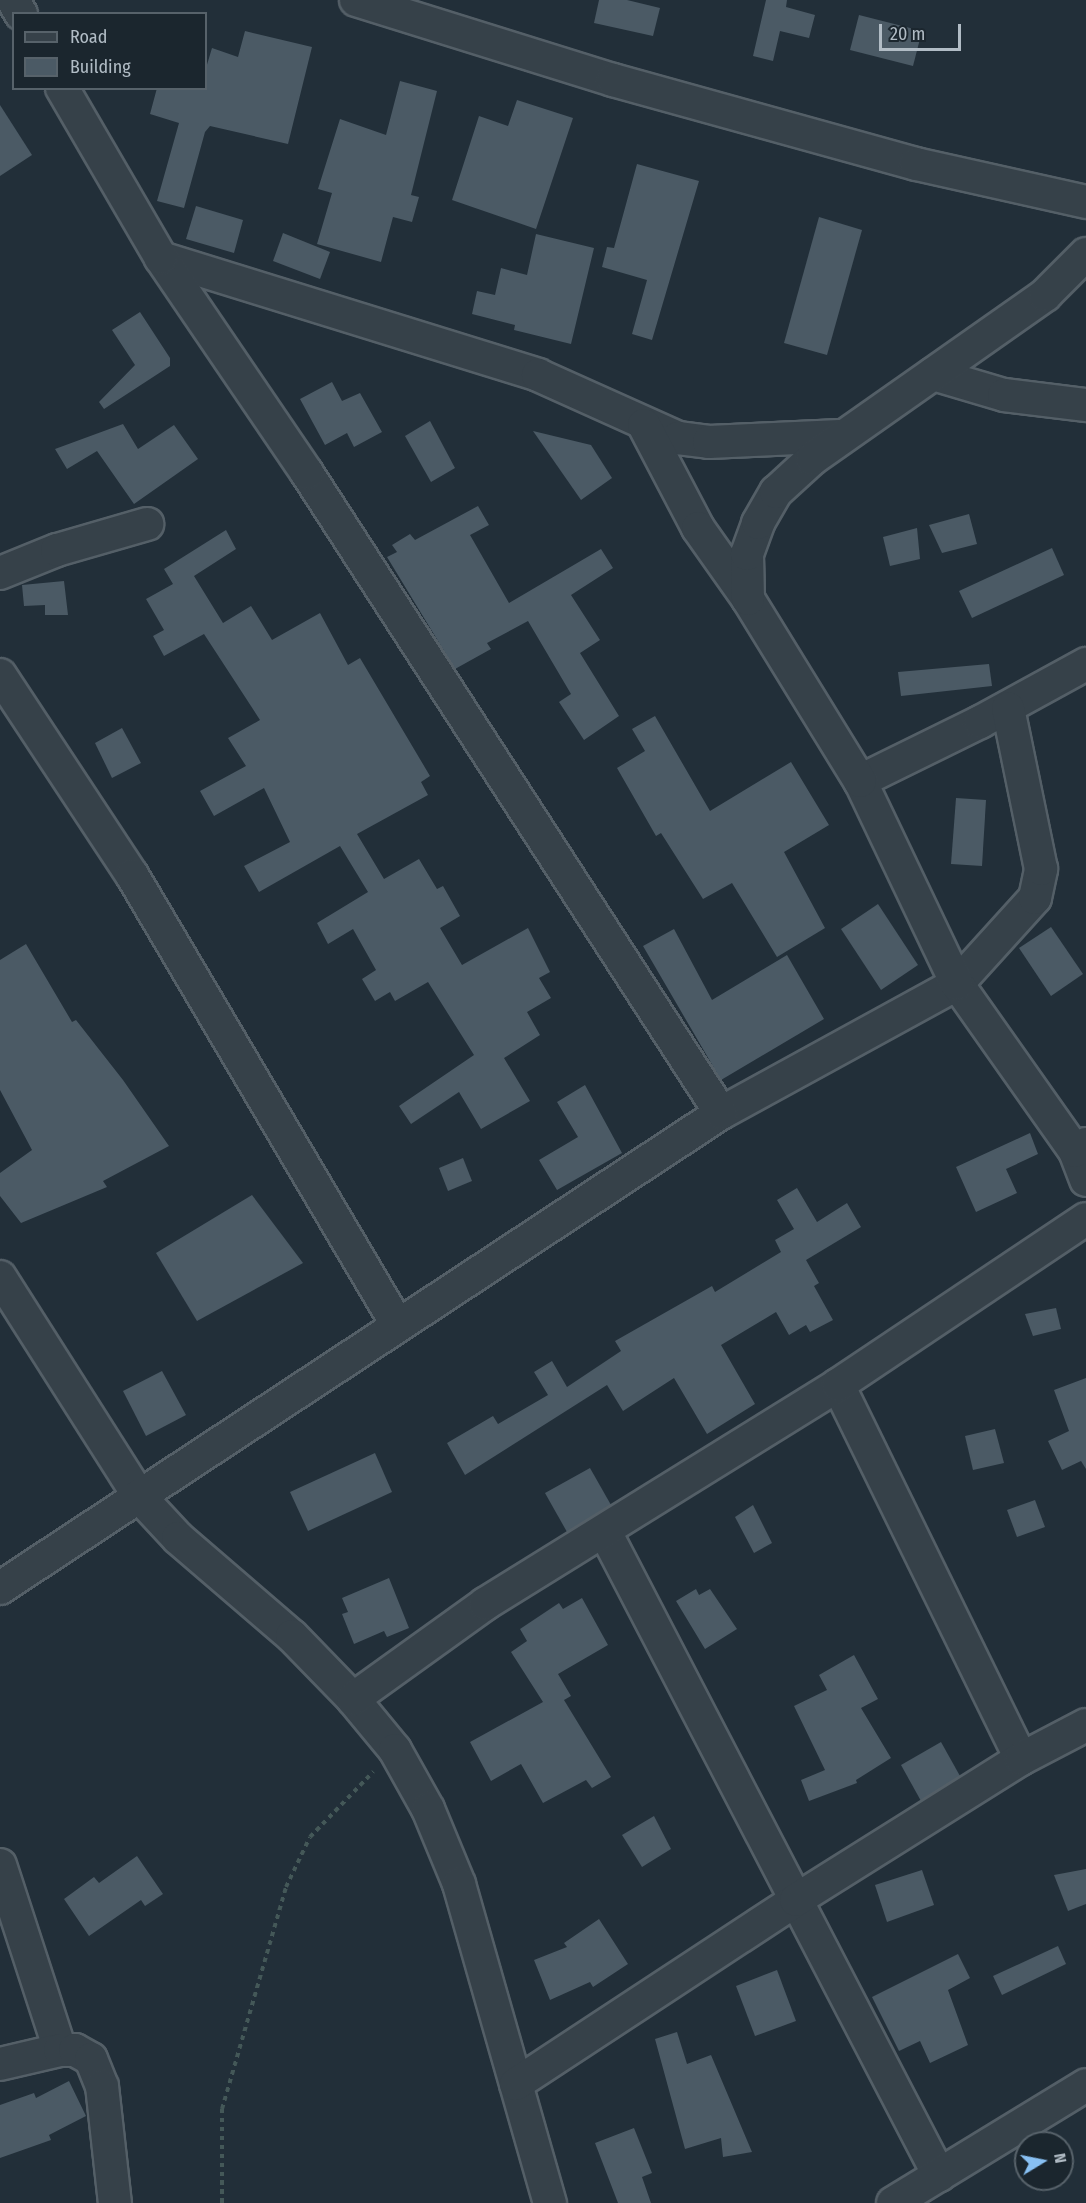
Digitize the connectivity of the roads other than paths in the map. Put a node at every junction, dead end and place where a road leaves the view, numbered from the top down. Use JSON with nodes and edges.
{"nodes":[{"id":1,"x":356,"y":0,"type":"edge"},
{"id":2,"x":63,"y":90,"type":"edge"},
{"id":3,"x":1086,"y":202,"type":"edge"},
{"id":4,"x":1086,"y":254,"type":"edge"},
{"id":5,"x":161,"y":258,"type":"junction"},
{"id":6,"x":933,"y":374,"type":"junction"},
{"id":7,"x":1086,"y":405,"type":"edge"},
{"id":8,"x":644,"y":425,"type":"junction"},
{"id":9,"x":840,"y":435,"type":"junction"},
{"id":10,"x":147,"y":524,"type":"dead end"},
{"id":11,"x":0,"y":573,"type":"edge"},
{"id":12,"x":748,"y":600,"type":"junction"},
{"id":13,"x":1086,"y":664,"type":"edge"},
{"id":14,"x":0,"y":675,"type":"edge"},
{"id":15,"x":1008,"y":708,"type":"junction"},
{"id":16,"x":860,"y":782,"type":"junction"},
{"id":17,"x":957,"y":984,"type":"junction"},
{"id":18,"x":721,"y":1113,"type":"junction"},
{"id":19,"x":1080,"y":1148,"type":"edge"},
{"id":20,"x":1086,"y":1180,"type":"edge"},
{"id":21,"x":1086,"y":1219,"type":"edge"},
{"id":22,"x":0,"y":1277,"type":"edge"},
{"id":23,"x":397,"y":1324,"type":"junction"},
{"id":24,"x":838,"y":1385,"type":"junction"},
{"id":25,"x":139,"y":1496,"type":"junction"},
{"id":26,"x":605,"y":1532,"type":"junction"},
{"id":27,"x":0,"y":1588,"type":"edge"},
{"id":28,"x":353,"y":1699,"type":"junction"},
{"id":29,"x":1086,"y":1725,"type":"edge"},
{"id":30,"x":1021,"y":1759,"type":"junction"},
{"id":31,"x":0,"y":1865,"type":"edge"},
{"id":32,"x":796,"y":1900,"type":"junction"},
{"id":33,"x":60,"y":2050,"type":"junction"},
{"id":34,"x":0,"y":2064,"type":"edge"},
{"id":35,"x":516,"y":2084,"type":"junction"},
{"id":36,"x":1086,"y":2085,"type":"edge"},
{"id":37,"x":939,"y":2175,"type":"junction"},
{"id":38,"x":115,"y":2203,"type":"edge"},
{"id":39,"x":550,"y":2203,"type":"edge"},
{"id":40,"x":893,"y":2203,"type":"edge"}],
"edges":[{"from":1,"to":3,"type":"street"},
{"from":2,"to":5,"type":"street"},
{"from":4,"to":6,"type":"street"},
{"from":5,"to":8,"type":"street"},
{"from":5,"to":18,"type":"street"},
{"from":6,"to":7,"type":"street"},
{"from":6,"to":9,"type":"street"},
{"from":8,"to":9,"type":"street"},
{"from":8,"to":12,"type":"street"},
{"from":9,"to":12,"type":"street"},
{"from":10,"to":11,"type":"street"},
{"from":12,"to":16,"type":"street"},
{"from":13,"to":15,"type":"street"},
{"from":14,"to":23,"type":"street"},
{"from":15,"to":16,"type":"street"},
{"from":15,"to":17,"type":"street"},
{"from":16,"to":17,"type":"street"},
{"from":17,"to":18,"type":"street"},
{"from":17,"to":19,"type":"street"},
{"from":18,"to":23,"type":"street"},
{"from":19,"to":20,"type":"street"},
{"from":21,"to":24,"type":"street"},
{"from":22,"to":25,"type":"street"},
{"from":23,"to":25,"type":"street"},
{"from":24,"to":26,"type":"street"},
{"from":24,"to":30,"type":"street"},
{"from":25,"to":27,"type":"street"},
{"from":25,"to":28,"type":"street"},
{"from":26,"to":28,"type":"street"},
{"from":26,"to":32,"type":"street"},
{"from":28,"to":35,"type":"street"},
{"from":29,"to":30,"type":"street"},
{"from":30,"to":32,"type":"street"},
{"from":31,"to":33,"type":"street"},
{"from":32,"to":35,"type":"street"},
{"from":32,"to":37,"type":"street"},
{"from":33,"to":34,"type":"street"},
{"from":33,"to":38,"type":"street"},
{"from":35,"to":39,"type":"street"},
{"from":36,"to":37,"type":"street"},
{"from":37,"to":40,"type":"street"}]}
